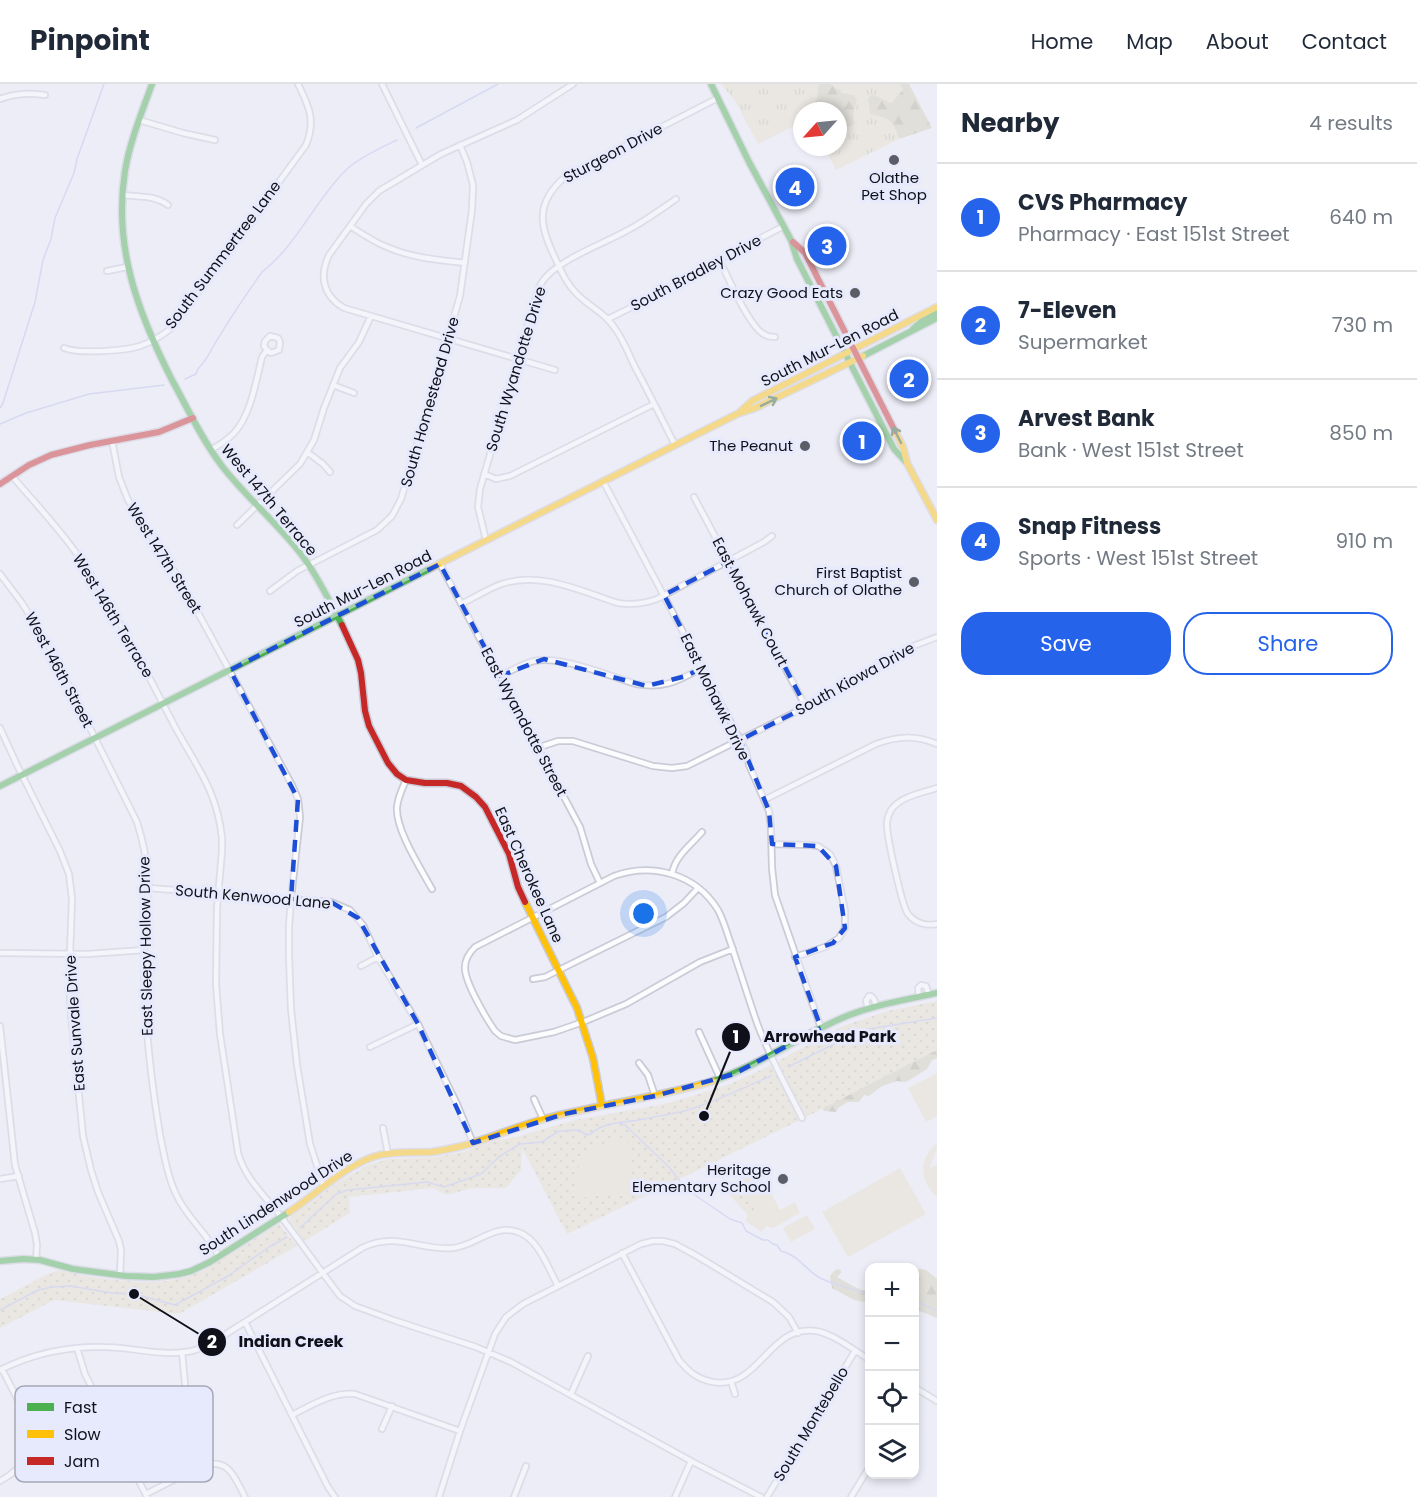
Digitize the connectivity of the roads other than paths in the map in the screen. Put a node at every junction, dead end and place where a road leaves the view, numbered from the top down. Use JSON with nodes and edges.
{"nodes":[{"id":1,"x":152,"y":84,"type":"edge"},
{"id":2,"x":298,"y":84,"type":"edge"},
{"id":3,"x":382,"y":84,"type":"edge"},
{"id":4,"x":573,"y":84,"type":"edge"},
{"id":5,"x":711,"y":84,"type":"edge"},
{"id":6,"x":45,"y":95,"type":"dead end"},
{"id":7,"x":718,"y":98,"type":"junction"},
{"id":8,"x":0,"y":99,"type":"edge"},
{"id":9,"x":140,"y":120,"type":"junction"},
{"id":10,"x":215,"y":140,"type":"dead end"},
{"id":11,"x":460,"y":145,"type":"junction"},
{"id":12,"x":422,"y":165,"type":"junction"},
{"id":13,"x":123,"y":195,"type":"junction"},
{"id":14,"x":676,"y":199,"type":"dead end"},
{"id":15,"x":168,"y":205,"type":"dead end"},
{"id":16,"x":350,"y":226,"type":"junction"},
{"id":17,"x":784,"y":226,"type":"junction"},
{"id":18,"x":791,"y":240,"type":"junction"},
{"id":19,"x":719,"y":259,"type":"junction"},
{"id":20,"x":465,"y":263,"type":"junction"},
{"id":21,"x":559,"y":266,"type":"junction"},
{"id":22,"x":127,"y":267,"type":"junction"},
{"id":23,"x":107,"y":271,"type":"dead end"},
{"id":24,"x":937,"y":307,"type":"edge"},
{"id":25,"x":937,"y":313,"type":"edge"},
{"id":26,"x":371,"y":316,"type":"junction"},
{"id":27,"x":937,"y":318,"type":"edge"},
{"id":28,"x":608,"y":319,"type":"junction"},
{"id":29,"x":911,"y":332,"type":"junction"},
{"id":30,"x":775,"y":337,"type":"dead end"},
{"id":31,"x":448,"y":339,"type":"junction"},
{"id":32,"x":153,"y":340,"type":"junction"},
{"id":33,"x":64,"y":348,"type":"dead end"},
{"id":34,"x":267,"y":350,"type":"dead end"},
{"id":35,"x":853,"y":350,"type":"junction"},
{"id":36,"x":845,"y":354,"type":"junction"},
{"id":37,"x":518,"y":359,"type":"junction"},
{"id":38,"x":858,"y":359,"type":"junction"},
{"id":39,"x":849,"y":362,"type":"junction"},
{"id":40,"x":555,"y":370,"type":"dead end"},
{"id":41,"x":333,"y":385,"type":"junction"},
{"id":42,"x":354,"y":393,"type":"dead end"},
{"id":43,"x":654,"y":404,"type":"junction"},
{"id":44,"x":737,"y":414,"type":"junction"},
{"id":45,"x":193,"y":418,"type":"junction"},
{"id":46,"x":112,"y":441,"type":"junction"},
{"id":47,"x":675,"y":445,"type":"junction"},
{"id":48,"x":212,"y":450,"type":"junction"},
{"id":49,"x":307,"y":452,"type":"junction"},
{"id":50,"x":907,"y":463,"type":"junction"},
{"id":51,"x":330,"y":472,"type":"dead end"},
{"id":52,"x":484,"y":474,"type":"junction"},
{"id":53,"x":12,"y":476,"type":"junction"},
{"id":54,"x":603,"y":481,"type":"junction"},
{"id":55,"x":0,"y":484,"type":"edge"},
{"id":56,"x":694,"y":497,"type":"dead end"},
{"id":57,"x":937,"y":503,"type":"edge"},
{"id":58,"x":257,"y":505,"type":"junction"},
{"id":59,"x":930,"y":506,"type":"junction"},
{"id":60,"x":937,"y":520,"type":"edge"},
{"id":61,"x":237,"y":525,"type":"dead end"},
{"id":62,"x":772,"y":536,"type":"dead end"},
{"id":63,"x":486,"y":540,"type":"junction"},
{"id":64,"x":729,"y":561,"type":"junction"},
{"id":65,"x":440,"y":564,"type":"junction"},
{"id":66,"x":309,"y":565,"type":"junction"},
{"id":67,"x":0,"y":574,"type":"edge"},
{"id":68,"x":270,"y":591,"type":"dead end"},
{"id":69,"x":664,"y":595,"type":"junction"},
{"id":70,"x":461,"y":604,"type":"junction"},
{"id":71,"x":337,"y":616,"type":"junction"},
{"id":72,"x":937,"y":637,"type":"edge"},
{"id":73,"x":702,"y":668,"type":"junction"},
{"id":74,"x":230,"y":670,"type":"junction"},
{"id":75,"x":500,"y":676,"type":"junction"},
{"id":76,"x":163,"y":703,"type":"junction"},
{"id":77,"x":806,"y":707,"type":"junction"},
{"id":78,"x":0,"y":728,"type":"edge"},
{"id":79,"x":95,"y":738,"type":"junction"},
{"id":80,"x":740,"y":740,"type":"junction"},
{"id":81,"x":937,"y":744,"type":"edge"},
{"id":82,"x":537,"y":748,"type":"junction"},
{"id":83,"x":22,"y":775,"type":"junction"},
{"id":84,"x":406,"y":780,"type":"junction"},
{"id":85,"x":0,"y":786,"type":"edge"},
{"id":86,"x":937,"y":788,"type":"edge"},
{"id":87,"x":764,"y":800,"type":"junction"},
{"id":88,"x":702,"y":832,"type":"dead end"},
{"id":89,"x":772,"y":844,"type":"junction"},
{"id":90,"x":672,"y":874,"type":"junction"},
{"id":91,"x":600,"y":883,"type":"junction"},
{"id":92,"x":148,"y":888,"type":"junction"},
{"id":93,"x":698,"y":888,"type":"junction"},
{"id":94,"x":432,"y":889,"type":"dead end"},
{"id":95,"x":219,"y":893,"type":"junction"},
{"id":96,"x":291,"y":898,"type":"junction"},
{"id":97,"x":533,"y":917,"type":"junction"},
{"id":98,"x":937,"y":924,"type":"edge"},
{"id":99,"x":733,"y":949,"type":"junction"},
{"id":100,"x":144,"y":950,"type":"junction"},
{"id":101,"x":0,"y":953,"type":"edge"},
{"id":102,"x":70,"y":954,"type":"junction"},
{"id":103,"x":378,"y":957,"type":"junction"},
{"id":104,"x":795,"y":957,"type":"junction"},
{"id":105,"x":360,"y":966,"type":"dead end"},
{"id":106,"x":559,"y":970,"type":"junction"},
{"id":107,"x":533,"y":979,"type":"dead end"},
{"id":108,"x":937,"y":993,"type":"edge"},
{"id":109,"x":929,"y":995,"type":"junction"},
{"id":110,"x":920,"y":996,"type":"junction"},
{"id":111,"x":876,"y":1006,"type":"junction"},
{"id":112,"x":868,"y":1008,"type":"junction"},
{"id":113,"x":583,"y":1022,"type":"junction"},
{"id":114,"x":418,"y":1024,"type":"junction"},
{"id":115,"x":0,"y":1026,"type":"edge"},
{"id":116,"x":821,"y":1028,"type":"junction"},
{"id":117,"x":699,"y":1032,"type":"dead end"},
{"id":118,"x":370,"y":1047,"type":"dead end"},
{"id":119,"x":772,"y":1056,"type":"junction"},
{"id":120,"x":639,"y":1063,"type":"dead end"},
{"id":121,"x":720,"y":1078,"type":"junction"},
{"id":122,"x":655,"y":1096,"type":"junction"},
{"id":123,"x":534,"y":1099,"type":"dead end"},
{"id":124,"x":602,"y":1106,"type":"junction"},
{"id":125,"x":543,"y":1119,"type":"junction"},
{"id":126,"x":802,"y":1119,"type":"dead end"},
{"id":127,"x":384,"y":1128,"type":"dead end"},
{"id":128,"x":473,"y":1143,"type":"junction"},
{"id":129,"x":388,"y":1154,"type":"junction"},
{"id":130,"x":18,"y":1176,"type":"junction"},
{"id":131,"x":0,"y":1179,"type":"edge"},
{"id":132,"x":324,"y":1187,"type":"junction"},
{"id":133,"x":281,"y":1217,"type":"junction"},
{"id":134,"x":622,"y":1253,"type":"junction"},
{"id":135,"x":219,"y":1256,"type":"junction"},
{"id":136,"x":36,"y":1260,"type":"junction"},
{"id":137,"x":0,"y":1261,"type":"edge"},
{"id":138,"x":323,"y":1272,"type":"junction"},
{"id":139,"x":120,"y":1275,"type":"junction"},
{"id":140,"x":558,"y":1286,"type":"junction"},
{"id":141,"x":244,"y":1322,"type":"junction"},
{"id":142,"x":798,"y":1333,"type":"junction"},
{"id":143,"x":77,"y":1348,"type":"junction"},
{"id":144,"x":855,"y":1351,"type":"junction"},
{"id":145,"x":182,"y":1352,"type":"junction"},
{"id":146,"x":488,"y":1352,"type":"junction"},
{"id":147,"x":588,"y":1356,"type":"dead end"},
{"id":148,"x":865,"y":1357,"type":"edge"},
{"id":149,"x":1,"y":1370,"type":"edge"},
{"id":150,"x":731,"y":1381,"type":"junction"},
{"id":151,"x":185,"y":1384,"type":"dead end"},
{"id":152,"x":91,"y":1386,"type":"edge"},
{"id":153,"x":919,"y":1390,"type":"edge"},
{"id":154,"x":571,"y":1394,"type":"junction"},
{"id":155,"x":735,"y":1394,"type":"dead end"},
{"id":156,"x":15,"y":1396,"type":"edge"},
{"id":157,"x":937,"y":1401,"type":"edge"},
{"id":158,"x":392,"y":1406,"type":"junction"},
{"id":159,"x":292,"y":1415,"type":"junction"},
{"id":160,"x":382,"y":1429,"type":"dead end"},
{"id":161,"x":460,"y":1431,"type":"junction"},
{"id":162,"x":691,"y":1461,"type":"junction"},
{"id":163,"x":213,"y":1463,"type":"edge"},
{"id":164,"x":526,"y":1466,"type":"dead end"},
{"id":165,"x":15,"y":1470,"type":"edge"},
{"id":166,"x":865,"y":1475,"type":"edge"},
{"id":167,"x":0,"y":1481,"type":"edge"},
{"id":168,"x":171,"y":1482,"type":"edge"},
{"id":169,"x":146,"y":1495,"type":"edge"},
{"id":170,"x":245,"y":1497,"type":"edge"},
{"id":171,"x":335,"y":1497,"type":"edge"},
{"id":172,"x":439,"y":1497,"type":"edge"},
{"id":173,"x":514,"y":1497,"type":"edge"},
{"id":174,"x":675,"y":1497,"type":"edge"},
{"id":175,"x":761,"y":1497,"type":"edge"},
{"id":176,"x":767,"y":1497,"type":"edge"},
{"id":177,"x":851,"y":1497,"type":"edge"}],
"edges":[{"from":1,"to":9,"type":"street","name":"West 147th Terrace"},
{"from":2,"to":32,"type":"street","name":"South Summertree Lane"},
{"from":3,"to":12,"type":"street"},
{"from":4,"to":11,"type":"street"},
{"from":5,"to":7,"type":"street"},
{"from":6,"to":8,"type":"street"},
{"from":7,"to":17,"type":"street"},
{"from":7,"to":21,"type":"street","name":"Sturgeon Drive"},
{"from":9,"to":10,"type":"street"},
{"from":9,"to":13,"type":"street","name":"West 147th Terrace"},
{"from":11,"to":12,"type":"street"},
{"from":11,"to":20,"type":"street","name":"South Homestead Drive"},
{"from":12,"to":16,"type":"street"},
{"from":13,"to":15,"type":"street"},
{"from":13,"to":22,"type":"street","name":"West 147th Terrace"},
{"from":14,"to":21,"type":"street","name":"South Wyandotte Drive"},
{"from":16,"to":20,"type":"street"},
{"from":16,"to":26,"type":"street"},
{"from":17,"to":18,"type":"street"},
{"from":17,"to":19,"type":"street","name":"South Bradley Drive"},
{"from":18,"to":35,"type":"street"},
{"from":18,"to":36,"type":"street"},
{"from":19,"to":28,"type":"street","name":"South Bradley Drive"},
{"from":19,"to":30,"type":"street"},
{"from":20,"to":31,"type":"street","name":"South Homestead Drive"},
{"from":21,"to":28,"type":"street","name":"Sturgeon Drive"},
{"from":21,"to":37,"type":"street","name":"South Wyandotte Drive"},
{"from":22,"to":23,"type":"street"},
{"from":22,"to":32,"type":"street","name":"West 147th Terrace"},
{"from":24,"to":35,"type":"street","name":"South Mur-Len Road"},
{"from":25,"to":29,"type":"street"},
{"from":26,"to":31,"type":"street"},
{"from":26,"to":41,"type":"street"},
{"from":27,"to":29,"type":"street","name":"South Mur-Len Road"},
{"from":28,"to":43,"type":"street","name":"Sturgeon Drive"},
{"from":29,"to":38,"type":"street","name":"South Mur-Len Road"},
{"from":31,"to":37,"type":"street"},
{"from":31,"to":66,"type":"street","name":"South Homestead Drive"},
{"from":32,"to":33,"type":"street","name":"South Summertree Lane"},
{"from":32,"to":45,"type":"street","name":"West 147th Terrace"},
{"from":34,"to":48,"type":"street"},
{"from":35,"to":36,"type":"street","name":"South Mur-Len Road"},
{"from":35,"to":38,"type":"street"},
{"from":36,"to":39,"type":"street"},
{"from":36,"to":44,"type":"street","name":"South Mur-Len Road"},
{"from":37,"to":40,"type":"street"},
{"from":37,"to":52,"type":"street","name":"South Wyandotte Drive"},
{"from":38,"to":39,"type":"street","name":"South Mur-Len Road"},
{"from":50,"to":38,"type":"street","one_way":true},
{"from":44,"to":39,"type":"street","name":"South Mur-Len Road","one_way":true},
{"from":39,"to":50,"type":"street"},
{"from":41,"to":42,"type":"street"},
{"from":41,"to":49,"type":"street"},
{"from":43,"to":47,"type":"street","name":"Sturgeon Drive"},
{"from":43,"to":52,"type":"street"},
{"from":44,"to":47,"type":"street","name":"South Mur-Len Road"},
{"from":45,"to":46,"type":"street"},
{"from":45,"to":48,"type":"street","name":"West 147th Terrace"},
{"from":46,"to":53,"type":"street"},
{"from":46,"to":74,"type":"street","name":"West 147th Street"},
{"from":47,"to":54,"type":"street","name":"South Mur-Len Road"},
{"from":48,"to":58,"type":"street","name":"West 147th Terrace"},
{"from":49,"to":51,"type":"street"},
{"from":49,"to":58,"type":"street"},
{"from":50,"to":59,"type":"street"},
{"from":52,"to":63,"type":"street","name":"South Wyandotte Drive"},
{"from":53,"to":55,"type":"street"},
{"from":53,"to":76,"type":"street","name":"West 146th Terrace"},
{"from":54,"to":63,"type":"street","name":"South Mur-Len Road"},
{"from":54,"to":69,"type":"street","name":"East Mohawk Drive"},
{"from":56,"to":64,"type":"street","name":"East Mohawk Court"},
{"from":57,"to":59,"type":"street"},
{"from":58,"to":61,"type":"street"},
{"from":58,"to":66,"type":"street","name":"West 147th Terrace"},
{"from":59,"to":60,"type":"street"},
{"from":62,"to":64,"type":"street"},
{"from":63,"to":65,"type":"street","name":"South Mur-Len Road"},
{"from":64,"to":69,"type":"street"},
{"from":64,"to":77,"type":"street","name":"East Mohawk Court"},
{"from":65,"to":70,"type":"street","name":"East Wyandotte Street"},
{"from":65,"to":71,"type":"street","name":"South Mur-Len Road"},
{"from":66,"to":68,"type":"street","name":"South Homestead Drive"},
{"from":66,"to":71,"type":"street","name":"West 147th Terrace"},
{"from":67,"to":79,"type":"street","name":"West 146th Street"},
{"from":69,"to":70,"type":"street"},
{"from":69,"to":73,"type":"street","name":"East Mohawk Drive"},
{"from":70,"to":75,"type":"street","name":"East Wyandotte Street"},
{"from":71,"to":74,"type":"street","name":"South Mur-Len Road"},
{"from":71,"to":84,"type":"street"},
{"from":72,"to":77,"type":"street","name":"South Kiowa Drive"},
{"from":73,"to":75,"type":"street"},
{"from":73,"to":80,"type":"street","name":"East Mohawk Drive"},
{"from":74,"to":76,"type":"street","name":"South Mur-Len Road"},
{"from":74,"to":96,"type":"street","name":"West 147th Street"},
{"from":75,"to":82,"type":"street","name":"East Wyandotte Street"},
{"from":76,"to":79,"type":"street","name":"South Mur-Len Road"},
{"from":76,"to":95,"type":"street","name":"West 146th Terrace"},
{"from":77,"to":80,"type":"street","name":"South Kiowa Drive"},
{"from":78,"to":83,"type":"street","name":"East Sunvale Drive"},
{"from":79,"to":83,"type":"street","name":"South Mur-Len Road"},
{"from":79,"to":92,"type":"street","name":"East Sleepy Hollow Drive"},
{"from":80,"to":82,"type":"street","name":"South Kiowa Drive"},
{"from":80,"to":87,"type":"street","name":"East Mohawk Drive"},
{"from":81,"to":87,"type":"street"},
{"from":82,"to":91,"type":"street","name":"East Wyandotte Street"},
{"from":83,"to":85,"type":"street","name":"South Mur-Len Road"},
{"from":83,"to":102,"type":"street","name":"East Sunvale Drive"},
{"from":84,"to":94,"type":"street"},
{"from":84,"to":97,"type":"street","name":"East Cherokee Lane"},
{"from":86,"to":98,"type":"street"},
{"from":87,"to":89,"type":"street","name":"East Mohawk Drive"},
{"from":88,"to":90,"type":"street"},
{"from":89,"to":104,"type":"street","name":"East Mohawk Drive"},
{"from":89,"to":104,"type":"street"},
{"from":90,"to":91,"type":"street"},
{"from":90,"to":93,"type":"street"},
{"from":91,"to":97,"type":"street"},
{"from":92,"to":95,"type":"street","name":"South Kenwood Lane"},
{"from":92,"to":100,"type":"street","name":"East Sleepy Hollow Drive"},
{"from":93,"to":99,"type":"street"},
{"from":93,"to":106,"type":"street"},
{"from":95,"to":96,"type":"street","name":"South Kenwood Lane"},
{"from":95,"to":133,"type":"street","name":"West 146th Terrace"},
{"from":96,"to":103,"type":"street","name":"South Kenwood Lane"},
{"from":96,"to":132,"type":"street","name":"West 147th Street"},
{"from":97,"to":106,"type":"street","name":"East Cherokee Lane"},
{"from":97,"to":113,"type":"street"},
{"from":99,"to":113,"type":"street"},
{"from":99,"to":119,"type":"street"},
{"from":100,"to":102,"type":"street"},
{"from":100,"to":135,"type":"street","name":"East Sleepy Hollow Drive"},
{"from":101,"to":102,"type":"street"},
{"from":102,"to":139,"type":"street","name":"East Sunvale Drive"},
{"from":103,"to":105,"type":"street"},
{"from":103,"to":114,"type":"street"},
{"from":104,"to":116,"type":"street","name":"East Mohawk Drive"},
{"from":106,"to":107,"type":"street"},
{"from":106,"to":113,"type":"street","name":"East Cherokee Lane"},
{"from":108,"to":109,"type":"street","name":"South Lindenwood Drive"},
{"from":109,"to":110,"type":"street","name":"South Lindenwood Drive"},
{"from":109,"to":110,"type":"street","name":"South Lindenwood Drive"},
{"from":110,"to":111,"type":"street","name":"South Lindenwood Drive"},
{"from":111,"to":112,"type":"street","name":"South Lindenwood Drive"},
{"from":111,"to":112,"type":"street","name":"South Lindenwood Drive"},
{"from":112,"to":116,"type":"street","name":"South Lindenwood Drive"},
{"from":113,"to":124,"type":"street","name":"East Cherokee Lane"},
{"from":114,"to":118,"type":"street"},
{"from":114,"to":128,"type":"street"},
{"from":115,"to":130,"type":"street"},
{"from":116,"to":119,"type":"street","name":"South Lindenwood Drive"},
{"from":117,"to":121,"type":"street"},
{"from":119,"to":121,"type":"street","name":"South Lindenwood Drive"},
{"from":119,"to":126,"type":"street"},
{"from":120,"to":122,"type":"street"},
{"from":121,"to":122,"type":"street","name":"South Lindenwood Drive"},
{"from":122,"to":124,"type":"street","name":"South Lindenwood Drive"},
{"from":123,"to":125,"type":"street"},
{"from":124,"to":125,"type":"street","name":"South Lindenwood Drive"},
{"from":125,"to":128,"type":"street","name":"South Lindenwood Drive"},
{"from":127,"to":129,"type":"street"},
{"from":128,"to":129,"type":"street","name":"South Lindenwood Drive"},
{"from":129,"to":132,"type":"street","name":"South Lindenwood Drive"},
{"from":130,"to":131,"type":"street"},
{"from":130,"to":136,"type":"street"},
{"from":132,"to":133,"type":"street","name":"South Lindenwood Drive"},
{"from":133,"to":135,"type":"street","name":"South Lindenwood Drive"},
{"from":133,"to":138,"type":"street","name":"West 146th Terrace"},
{"from":134,"to":140,"type":"street"},
{"from":134,"to":142,"type":"street"},
{"from":134,"to":150,"type":"street"},
{"from":135,"to":139,"type":"street","name":"South Lindenwood Drive"},
{"from":136,"to":137,"type":"street","name":"South Lindenwood Drive"},
{"from":136,"to":139,"type":"street","name":"South Lindenwood Drive"},
{"from":138,"to":140,"type":"street"},
{"from":138,"to":141,"type":"street"},
{"from":138,"to":146,"type":"street","name":"West 146th Terrace"},
{"from":140,"to":146,"type":"street"},
{"from":141,"to":145,"type":"street"},
{"from":141,"to":159,"type":"street"},
{"from":142,"to":144,"type":"street"},
{"from":142,"to":150,"type":"street"},
{"from":143,"to":145,"type":"street"},
{"from":143,"to":149,"type":"street"},
{"from":143,"to":152,"type":"street"},
{"from":144,"to":148,"type":"street"},
{"from":144,"to":176,"type":"street","name":"South Montebello"},
{"from":145,"to":151,"type":"street"},
{"from":146,"to":154,"type":"street","name":"West 146th Terrace"},
{"from":146,"to":161,"type":"street"},
{"from":147,"to":154,"type":"street"},
{"from":149,"to":156,"type":"street"},
{"from":150,"to":155,"type":"street"},
{"from":153,"to":157,"type":"street"},
{"from":154,"to":162,"type":"street","name":"West 146th Terrace"},
{"from":158,"to":159,"type":"street"},
{"from":158,"to":160,"type":"street"},
{"from":158,"to":161,"type":"street"},
{"from":159,"to":171,"type":"street"},
{"from":161,"to":172,"type":"street"},
{"from":162,"to":174,"type":"street"},
{"from":162,"to":175,"type":"street","name":"West 146th Terrace"},
{"from":163,"to":170,"type":"street"},
{"from":164,"to":173,"type":"street"},
{"from":165,"to":167,"type":"street"},
{"from":166,"to":177,"type":"street"},
{"from":168,"to":169,"type":"street"}]}
